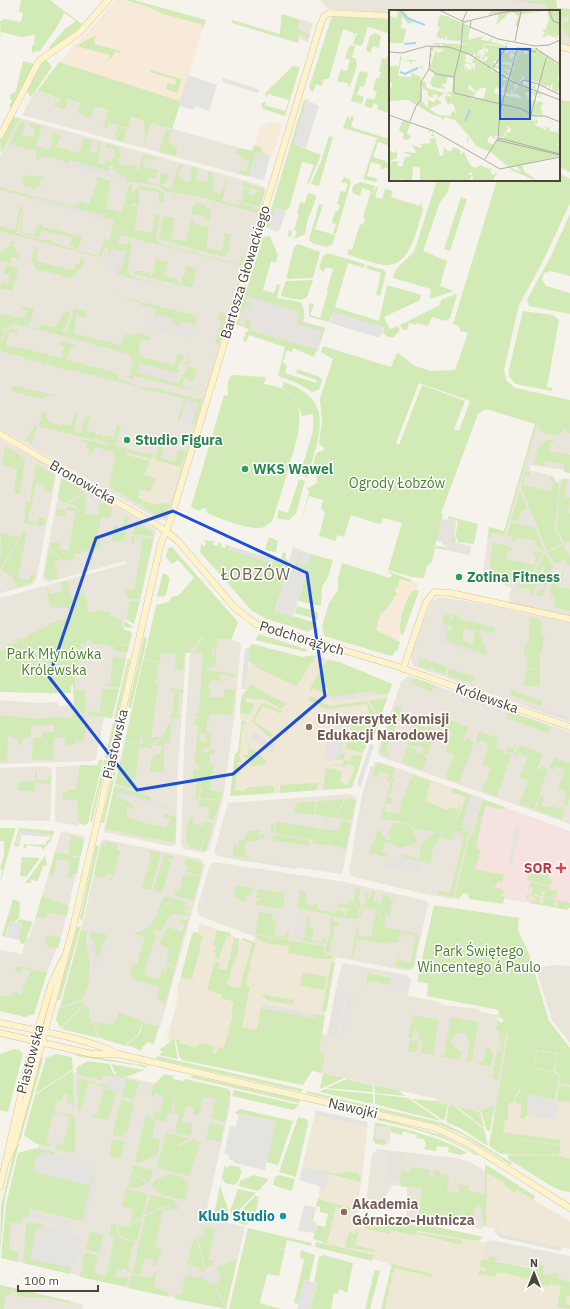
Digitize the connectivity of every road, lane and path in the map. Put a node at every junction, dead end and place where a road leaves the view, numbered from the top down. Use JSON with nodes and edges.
{"nodes":[{"id":1,"x":108,"y":0,"type":"edge"},
{"id":2,"x":389,"y":16,"type":"edge"},
{"id":3,"x":560,"y":46,"type":"edge"},
{"id":4,"x":570,"y":49,"type":"edge"},
{"id":5,"x":0,"y":136,"type":"edge"},
{"id":6,"x":0,"y":434,"type":"edge"},
{"id":7,"x":166,"y":531,"type":"junction"},
{"id":8,"x":570,"y":619,"type":"edge"},
{"id":9,"x":403,"y":668,"type":"junction"},
{"id":10,"x":570,"y":727,"type":"edge"},
{"id":11,"x":64,"y":958,"type":"junction"},
{"id":12,"x":0,"y":1023,"type":"edge"},
{"id":13,"x":37,"y":1031,"type":"junction"},
{"id":14,"x":0,"y":1033,"type":"edge"},
{"id":15,"x":44,"y":1033,"type":"junction"},
{"id":16,"x":35,"y":1040,"type":"junction"},
{"id":17,"x":42,"y":1042,"type":"junction"},
{"id":18,"x":118,"y":1054,"type":"junction"},
{"id":19,"x":5,"y":1164,"type":"junction"},
{"id":20,"x":0,"y":1187,"type":"edge"},
{"id":21,"x":570,"y":1208,"type":"edge"}],
"edges":[{"from":1,"to":5,"type":"street"},
{"from":2,"to":7,"type":"street","name":"Bartosza Głowackiego"},
{"from":3,"to":4,"type":"street"},
{"from":6,"to":7,"type":"street","name":"Bronowicka"},
{"from":7,"to":9,"type":"street","name":"Podchorążych"},
{"from":7,"to":11,"type":"street","name":"Piastowska"},
{"from":8,"to":9,"type":"street"},
{"from":9,"to":10,"type":"street","name":"Królewska"},
{"from":11,"to":13,"type":"street","name":"Piastowska"},
{"from":11,"to":15,"type":"street","name":"Piastowska"},
{"from":12,"to":13,"type":"street","name":"Nawojki"},
{"from":13,"to":15,"type":"street","name":"Nawojki"},
{"from":13,"to":16,"type":"street","name":"Piastowska"},
{"from":14,"to":16,"type":"street","name":"Nawojki"},
{"from":15,"to":17,"type":"street","name":"Piastowska"},
{"from":15,"to":18,"type":"street","name":"Nawojki"},
{"from":16,"to":17,"type":"street","name":"Nawojki"},
{"from":16,"to":19,"type":"street","name":"Piastowska"},
{"from":17,"to":18,"type":"street","name":"Nawojki"},
{"from":17,"to":19,"type":"street","name":"Piastowska"},
{"from":18,"to":21,"type":"street","name":"Nawojki"},
{"from":19,"to":20,"type":"street","name":"Piastowska"}]}
